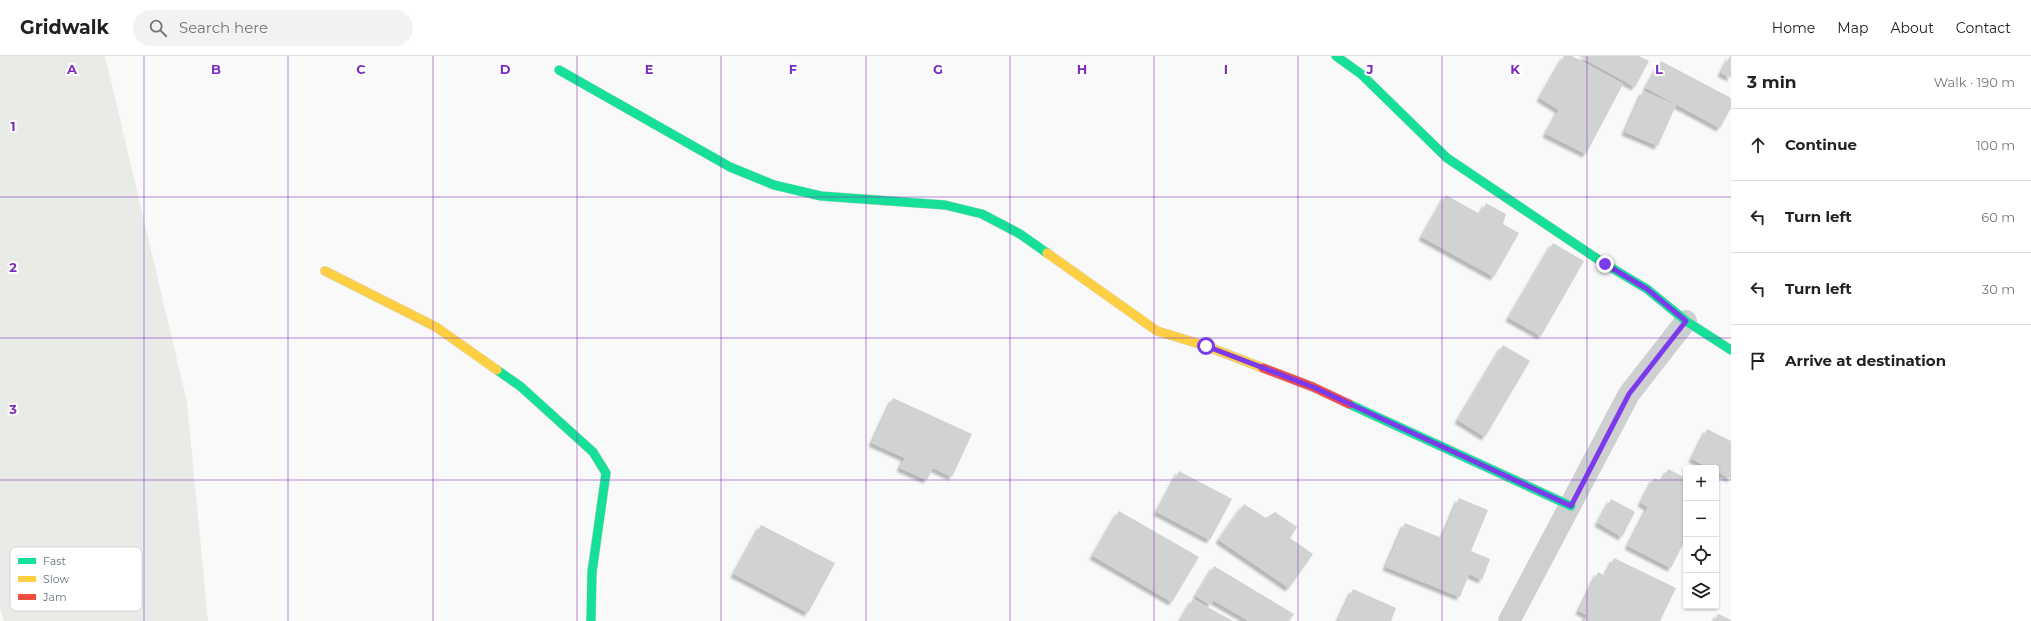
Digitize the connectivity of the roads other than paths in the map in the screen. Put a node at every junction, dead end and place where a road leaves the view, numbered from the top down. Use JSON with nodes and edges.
{"nodes":[{"id":1,"x":1336,"y":56,"type":"edge"},
{"id":2,"x":559,"y":70,"type":"dead end"},
{"id":3,"x":325,"y":271,"type":"dead end"},
{"id":4,"x":1686,"y":321,"type":"junction"},
{"id":5,"x":1731,"y":350,"type":"edge"},
{"id":6,"x":1571,"y":506,"type":"junction"},
{"id":7,"x":591,"y":621,"type":"edge"},
{"id":8,"x":1509,"y":621,"type":"edge"}],
"edges":[{"from":1,"to":4,"type":"street"},
{"from":2,"to":6,"type":"street"},
{"from":3,"to":7,"type":"street"},
{"from":4,"to":5,"type":"street"},
{"from":4,"to":6,"type":"street"},
{"from":6,"to":8,"type":"street"}]}
